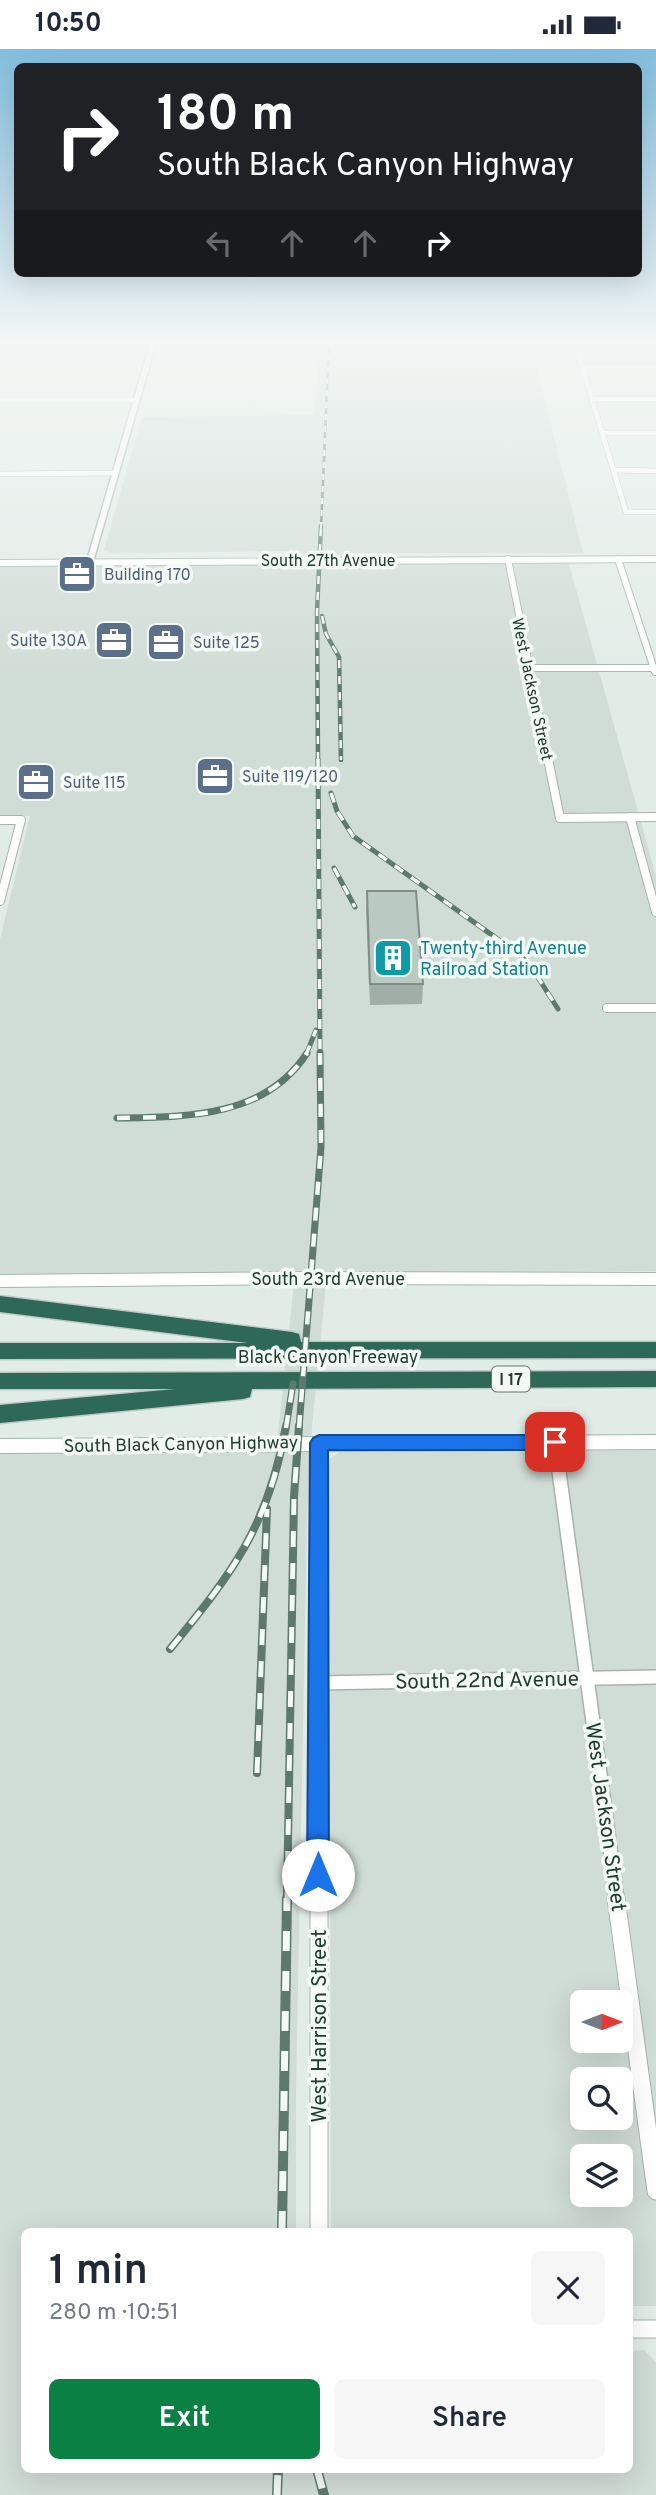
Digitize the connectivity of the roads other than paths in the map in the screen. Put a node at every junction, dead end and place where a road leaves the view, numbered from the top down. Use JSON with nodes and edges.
{"nodes":[{"id":1,"x":118,"y":457,"type":"edge"},
{"id":2,"x":610,"y":457,"type":"edge"},
{"id":3,"x":614,"y":470,"type":"junction"},
{"id":4,"x":656,"y":471,"type":"edge"},
{"id":5,"x":113,"y":473,"type":"junction"},
{"id":6,"x":0,"y":474,"type":"edge"},
{"id":7,"x":656,"y":512,"type":"edge"},
{"id":8,"x":508,"y":559,"type":"junction"},
{"id":9,"x":618,"y":559,"type":"junction"},
{"id":10,"x":656,"y":559,"type":"edge"},
{"id":11,"x":89,"y":562,"type":"junction"},
{"id":12,"x":0,"y":563,"type":"edge"},
{"id":13,"x":529,"y":668,"type":"junction"},
{"id":14,"x":655,"y":670,"type":"edge"},
{"id":15,"x":629,"y":817,"type":"junction"},
{"id":16,"x":656,"y":817,"type":"edge"},
{"id":17,"x":0,"y":820,"type":"edge"},
{"id":18,"x":0,"y":901,"type":"edge"},
{"id":19,"x":656,"y":912,"type":"edge"},
{"id":20,"x":656,"y":1007,"type":"edge"},
{"id":21,"x":607,"y":1008,"type":"dead end"},
{"id":22,"x":656,"y":1279,"type":"edge"},
{"id":23,"x":0,"y":1282,"type":"edge"},
{"id":24,"x":0,"y":1304,"type":"edge"},
{"id":25,"x":656,"y":1350,"type":"edge"},
{"id":26,"x":394,"y":1351,"type":"junction"},
{"id":27,"x":0,"y":1352,"type":"edge"},
{"id":28,"x":656,"y":1379,"type":"edge"},
{"id":29,"x":366,"y":1380,"type":"junction"},
{"id":30,"x":0,"y":1381,"type":"edge"},
{"id":31,"x":0,"y":1414,"type":"edge"},
{"id":32,"x":555,"y":1442,"type":"junction"},
{"id":33,"x":656,"y":1442,"type":"edge"},
{"id":34,"x":319,"y":1443,"type":"junction"},
{"id":35,"x":0,"y":1446,"type":"edge"},
{"id":36,"x":656,"y":1677,"type":"edge"},
{"id":37,"x":587,"y":1678,"type":"junction"},
{"id":38,"x":318,"y":1683,"type":"junction"},
{"id":39,"x":656,"y":2192,"type":"edge"},
{"id":40,"x":319,"y":2228,"type":"edge"},
{"id":41,"x":633,"y":2329,"type":"edge"},
{"id":42,"x":656,"y":2329,"type":"edge"}],
"edges":[{"from":1,"to":5,"type":"street"},
{"from":2,"to":3,"type":"street"},
{"from":3,"to":4,"type":"street"},
{"from":3,"to":7,"type":"street"},
{"from":5,"to":6,"type":"street"},
{"from":5,"to":11,"type":"street"},
{"from":8,"to":9,"type":"main road","name":"South 27th Avenue"},
{"from":8,"to":11,"type":"main road","name":"South 27th Avenue"},
{"from":8,"to":13,"type":"street","name":"West Jackson Street"},
{"from":9,"to":10,"type":"main road","name":"South 27th Avenue"},
{"from":9,"to":14,"type":"street"},
{"from":11,"to":12,"type":"main road","name":"South 27th Avenue"},
{"from":13,"to":14,"type":"street"},
{"from":13,"to":15,"type":"street","name":"West Jackson Street"},
{"from":15,"to":16,"type":"street"},
{"from":15,"to":19,"type":"street"},
{"from":17,"to":18,"type":"street"},
{"from":20,"to":21,"type":"street"},
{"from":22,"to":23,"type":"main road","name":"South 23rd Avenue"},
{"from":24,"to":26,"type":"highway"},
{"from":25,"to":26,"type":"highway","name":"Black Canyon Freeway","number":"I 17"},
{"from":26,"to":27,"type":"highway","name":"Black Canyon Freeway","number":"I 17"},
{"from":28,"to":29,"type":"highway","name":"Black Canyon Freeway","number":"I 17"},
{"from":29,"to":30,"type":"highway","name":"Black Canyon Freeway","number":"I 17"},
{"from":29,"to":31,"type":"highway"},
{"from":32,"to":33,"type":"main road","name":"South Black Canyon Highway"},
{"from":32,"to":34,"type":"main road","name":"South Black Canyon Highway"},
{"from":32,"to":37,"type":"street","name":"West Jackson Street"},
{"from":34,"to":35,"type":"main road","name":"South Black Canyon Highway"},
{"from":34,"to":38,"type":"street","name":"West Harrison Street"},
{"from":36,"to":37,"type":"street","name":"South 22nd Avenue"},
{"from":37,"to":38,"type":"street","name":"South 22nd Avenue"},
{"from":37,"to":39,"type":"street","name":"West Jackson Street"},
{"from":38,"to":40,"type":"street","name":"West Harrison Street"},
{"from":41,"to":42,"type":"street"}]}
